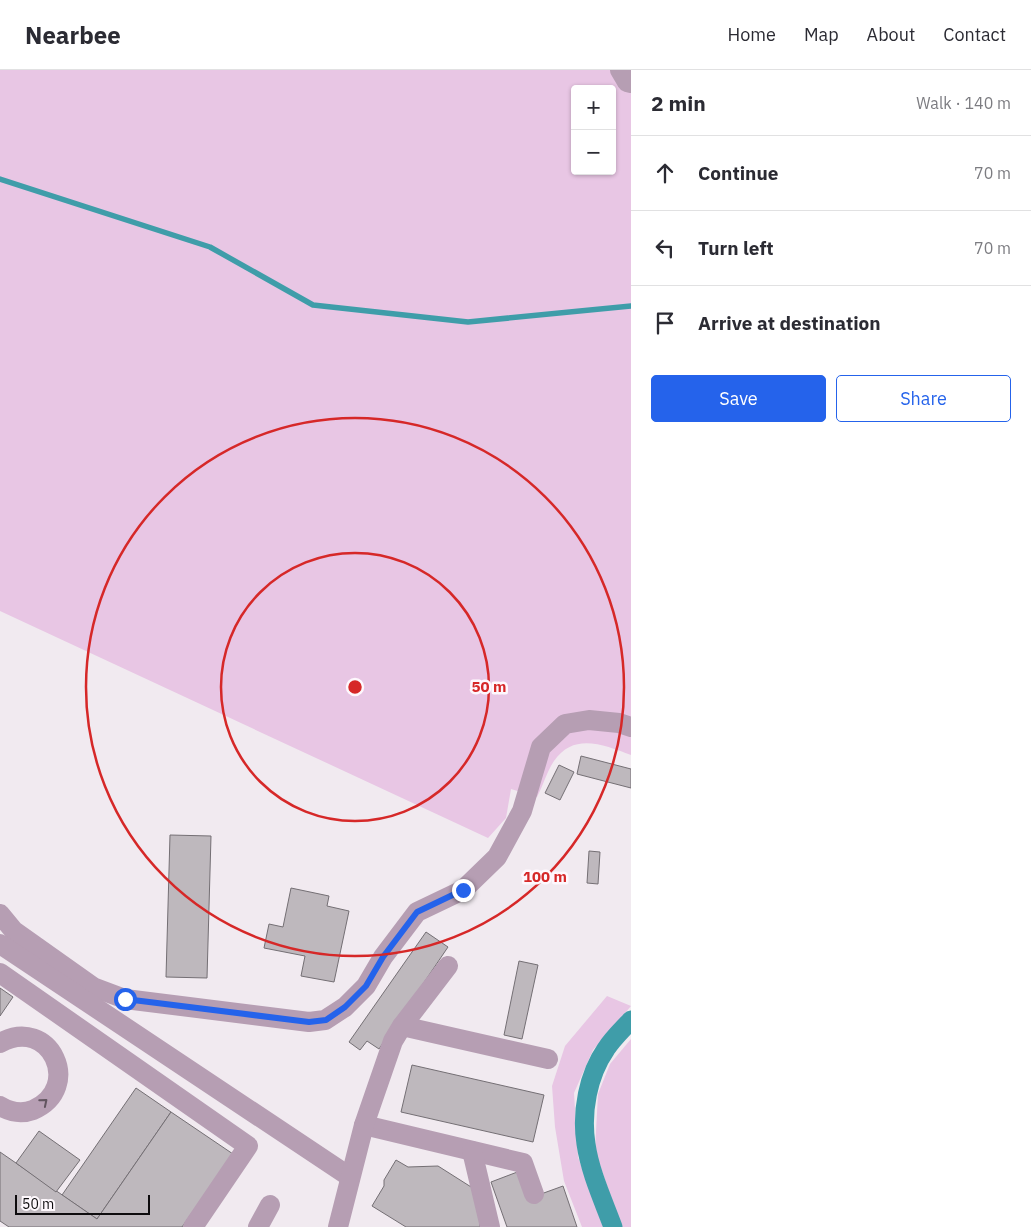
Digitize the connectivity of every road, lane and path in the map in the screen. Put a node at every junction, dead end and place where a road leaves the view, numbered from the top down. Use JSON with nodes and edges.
{"nodes":[{"id":1,"x":620,"y":70,"type":"edge"},
{"id":2,"x":631,"y":83,"type":"edge"},
{"id":3,"x":631,"y":727,"type":"edge"},
{"id":4,"x":0,"y":914,"type":"edge"},
{"id":5,"x":0,"y":944,"type":"edge"},
{"id":6,"x":448,"y":966,"type":"dead end"},
{"id":7,"x":0,"y":973,"type":"edge"},
{"id":8,"x":63,"y":1017,"type":"junction"},
{"id":9,"x":402,"y":1026,"type":"junction"},
{"id":10,"x":0,"y":1042,"type":"edge"},
{"id":11,"x":44,"y":1044,"type":"junction"},
{"id":12,"x":548,"y":1059,"type":"dead end"},
{"id":13,"x":0,"y":1106,"type":"edge"},
{"id":14,"x":364,"y":1125,"type":"junction"},
{"id":15,"x":472,"y":1151,"type":"junction"},
{"id":16,"x":350,"y":1177,"type":"junction"},
{"id":17,"x":534,"y":1194,"type":"dead end"},
{"id":18,"x":270,"y":1205,"type":"dead end"},
{"id":19,"x":193,"y":1227,"type":"edge"},
{"id":20,"x":258,"y":1227,"type":"edge"},
{"id":21,"x":338,"y":1227,"type":"edge"},
{"id":22,"x":490,"y":1227,"type":"edge"}],
"edges":[{"from":1,"to":2,"type":"street"},
{"from":3,"to":4,"type":"street"},
{"from":5,"to":16,"type":"street"},
{"from":6,"to":9,"type":"street"},
{"from":7,"to":8,"type":"street"},
{"from":8,"to":11,"type":"street"},
{"from":8,"to":19,"type":"street"},
{"from":9,"to":12,"type":"street"},
{"from":9,"to":14,"type":"street"},
{"from":10,"to":11,"type":"street"},
{"from":13,"to":11,"type":"street","one_way":true},
{"from":14,"to":15,"type":"street"},
{"from":14,"to":16,"type":"street"},
{"from":15,"to":17,"type":"street"},
{"from":15,"to":22,"type":"street"},
{"from":16,"to":21,"type":"street"},
{"from":18,"to":20,"type":"street"}]}
